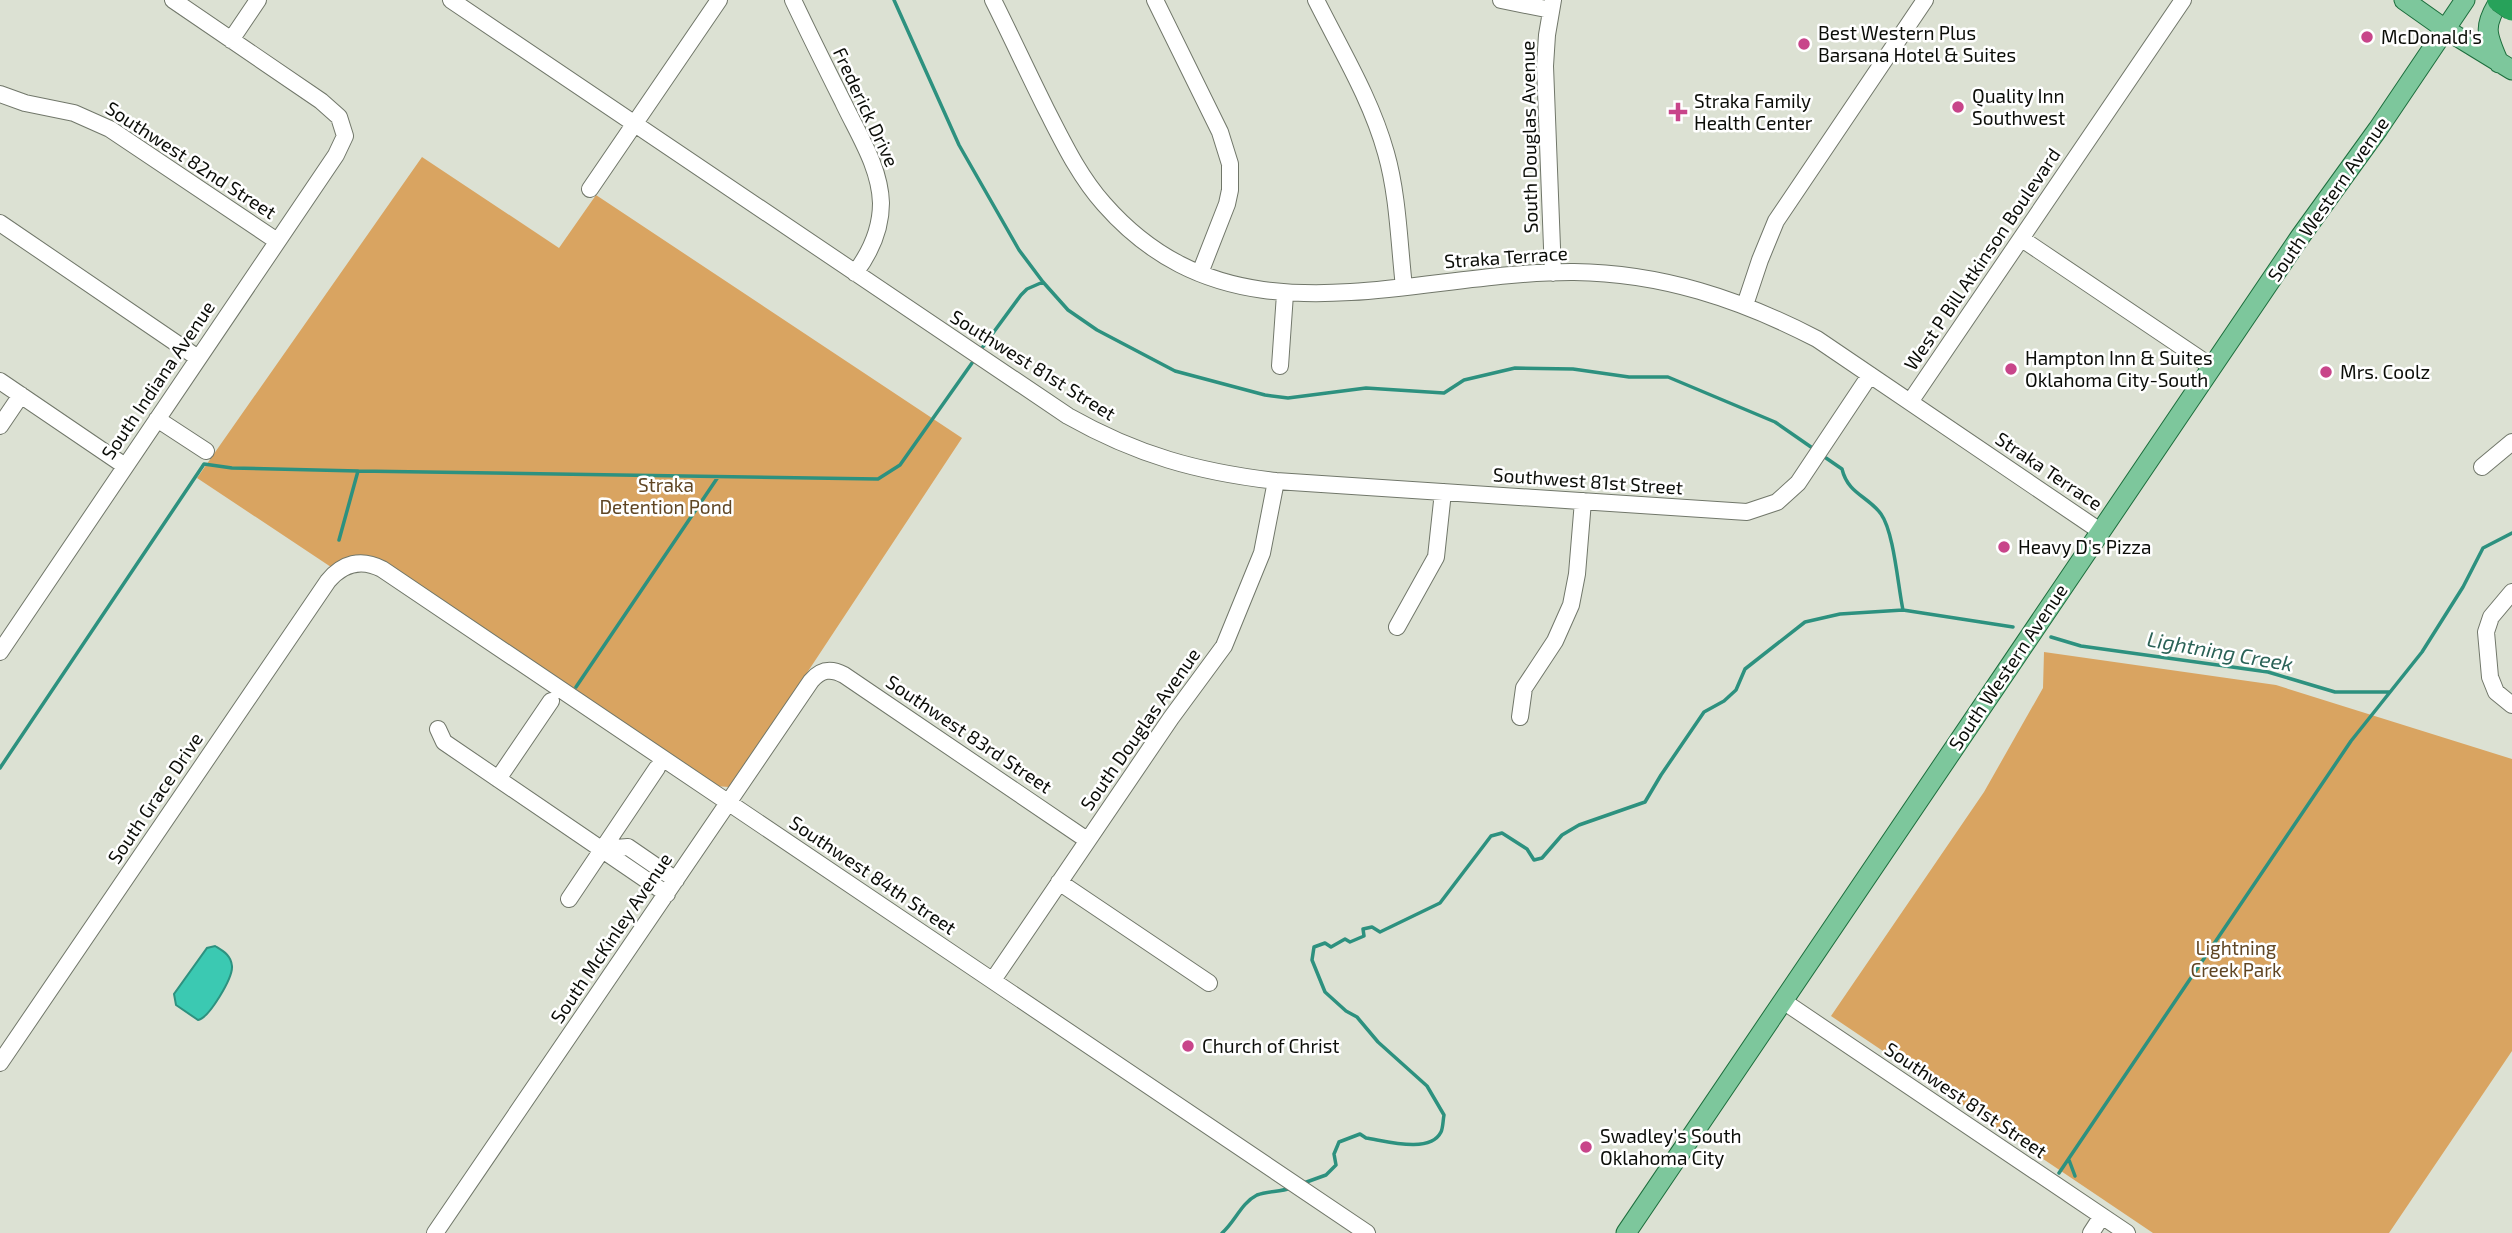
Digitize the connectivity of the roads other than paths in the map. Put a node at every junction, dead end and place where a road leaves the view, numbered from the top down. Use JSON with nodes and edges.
{"nodes":[{"id":1,"x":173,"y":0,"type":"edge"},
{"id":2,"x":258,"y":0,"type":"edge"},
{"id":3,"x":450,"y":0,"type":"edge"},
{"id":4,"x":719,"y":0,"type":"edge"},
{"id":5,"x":793,"y":0,"type":"edge"},
{"id":6,"x":993,"y":0,"type":"edge"},
{"id":7,"x":1155,"y":0,"type":"edge"},
{"id":8,"x":1316,"y":0,"type":"edge"},
{"id":9,"x":1501,"y":0,"type":"edge"},
{"id":10,"x":1925,"y":0,"type":"edge"},
{"id":11,"x":2183,"y":0,"type":"edge"},
{"id":12,"x":2404,"y":0,"type":"edge"},
{"id":13,"x":2465,"y":0,"type":"edge"},
{"id":14,"x":2499,"y":0,"type":"edge"},
{"id":15,"x":1552,"y":5,"type":"edge"},
{"id":16,"x":2512,"y":9,"type":"edge"},
{"id":17,"x":2445,"y":29,"type":"junction"},
{"id":18,"x":231,"y":40,"type":"junction"},
{"id":19,"x":2506,"y":66,"type":"edge"},
{"id":20,"x":0,"y":94,"type":"edge"},
{"id":21,"x":634,"y":124,"type":"junction"},
{"id":22,"x":590,"y":189,"type":"dead end"},
{"id":23,"x":0,"y":223,"type":"edge"},
{"id":24,"x":2022,"y":239,"type":"junction"},
{"id":25,"x":277,"y":241,"type":"junction"},
{"id":26,"x":855,"y":273,"type":"junction"},
{"id":27,"x":1200,"y":273,"type":"junction"},
{"id":28,"x":1553,"y":273,"type":"junction"},
{"id":29,"x":1404,"y":287,"type":"junction"},
{"id":30,"x":1285,"y":294,"type":"junction"},
{"id":31,"x":1745,"y":305,"type":"junction"},
{"id":32,"x":198,"y":358,"type":"junction"},
{"id":33,"x":1280,"y":366,"type":"dead end"},
{"id":34,"x":2212,"y":367,"type":"junction"},
{"id":35,"x":1870,"y":375,"type":"junction"},
{"id":36,"x":0,"y":381,"type":"edge"},
{"id":37,"x":21,"y":395,"type":"junction"},
{"id":38,"x":1910,"y":402,"type":"junction"},
{"id":39,"x":157,"y":419,"type":"junction"},
{"id":40,"x":0,"y":426,"type":"edge"},
{"id":41,"x":2512,"y":442,"type":"edge"},
{"id":42,"x":206,"y":451,"type":"dead end"},
{"id":43,"x":125,"y":466,"type":"junction"},
{"id":44,"x":2482,"y":467,"type":"dead end"},
{"id":45,"x":1276,"y":481,"type":"junction"},
{"id":46,"x":1443,"y":492,"type":"junction"},
{"id":47,"x":1583,"y":501,"type":"junction"},
{"id":48,"x":2100,"y":531,"type":"junction"},
{"id":49,"x":352,"y":564,"type":"joint"},
{"id":50,"x":2512,"y":592,"type":"edge"},
{"id":51,"x":1396,"y":627,"type":"dead end"},
{"id":52,"x":0,"y":652,"type":"edge"},
{"id":53,"x":824,"y":670,"type":"joint"},
{"id":54,"x":551,"y":701,"type":"dead end"},
{"id":55,"x":2512,"y":705,"type":"edge"},
{"id":56,"x":1520,"y":717,"type":"dead end"},
{"id":57,"x":438,"y":729,"type":"dead end"},
{"id":58,"x":657,"y":768,"type":"dead end"},
{"id":59,"x":498,"y":779,"type":"junction"},
{"id":60,"x":729,"y":802,"type":"junction"},
{"id":61,"x":1087,"y":840,"type":"junction"},
{"id":62,"x":603,"y":849,"type":"junction"},
{"id":63,"x":676,"y":880,"type":"junction"},
{"id":64,"x":1059,"y":881,"type":"junction"},
{"id":65,"x":667,"y":894,"type":"junction"},
{"id":66,"x":569,"y":899,"type":"dead end"},
{"id":67,"x":993,"y":981,"type":"junction"},
{"id":68,"x":1209,"y":983,"type":"dead end"},
{"id":69,"x":1783,"y":1001,"type":"junction"},
{"id":70,"x":0,"y":1063,"type":"edge"},
{"id":71,"x":2102,"y":1216,"type":"junction"},
{"id":72,"x":435,"y":1233,"type":"edge"},
{"id":73,"x":1367,"y":1233,"type":"edge"},
{"id":74,"x":1626,"y":1233,"type":"edge"},
{"id":75,"x":2091,"y":1233,"type":"edge"},
{"id":76,"x":2127,"y":1233,"type":"edge"}],
"edges":[{"from":1,"to":18,"type":"street"},
{"from":2,"to":18,"type":"street"},
{"from":3,"to":21,"type":"street","name":"Southwest 81st Street"},
{"from":4,"to":21,"type":"street"},
{"from":5,"to":26,"type":"street","name":"Frederick Drive"},
{"from":6,"to":27,"type":"street","name":"Straka Terrace"},
{"from":7,"to":27,"type":"street"},
{"from":8,"to":29,"type":"street"},
{"from":9,"to":15,"type":"street"},
{"from":10,"to":31,"type":"street"},
{"from":11,"to":24,"type":"street","name":"West P Bill Atkinson Boulevard"},
{"from":12,"to":17,"type":"main road"},
{"from":13,"to":17,"type":"main road","name":"South Western Avenue"},
{"from":14,"to":16,"type":"highway","bridge":true},
{"from":14,"to":19,"type":"main road"},
{"from":15,"to":28,"type":"street","name":"South Douglas Avenue"},
{"from":17,"to":19,"type":"main road"},
{"from":17,"to":34,"type":"main road","name":"South Western Avenue"},
{"from":18,"to":25,"type":"street","name":"South Indiana Avenue"},
{"from":20,"to":25,"type":"street","name":"Southwest 82nd Street"},
{"from":21,"to":22,"type":"street"},
{"from":21,"to":26,"type":"street","name":"Southwest 81st Street"},
{"from":23,"to":32,"type":"street"},
{"from":24,"to":34,"type":"street"},
{"from":24,"to":38,"type":"street","name":"West P Bill Atkinson Boulevard"},
{"from":25,"to":32,"type":"street","name":"South Indiana Avenue"},
{"from":26,"to":45,"type":"street","name":"Southwest 81st Street"},
{"from":27,"to":30,"type":"street","name":"Straka Terrace"},
{"from":28,"to":29,"type":"street","name":"Straka Terrace"},
{"from":28,"to":31,"type":"street","name":"Straka Terrace"},
{"from":29,"to":30,"type":"street","name":"Straka Terrace"},
{"from":30,"to":33,"type":"street"},
{"from":31,"to":35,"type":"street","name":"Straka Terrace"},
{"from":32,"to":39,"type":"street","name":"South Indiana Avenue"},
{"from":34,"to":48,"type":"main road","name":"South Western Avenue"},
{"from":35,"to":38,"type":"street","name":"Straka Terrace"},
{"from":35,"to":47,"type":"street","name":"Southwest 81st Street"},
{"from":36,"to":37,"type":"street"},
{"from":37,"to":40,"type":"street"},
{"from":37,"to":43,"type":"street"},
{"from":38,"to":48,"type":"street","name":"Straka Terrace"},
{"from":39,"to":42,"type":"street"},
{"from":39,"to":43,"type":"street","name":"South Indiana Avenue"},
{"from":41,"to":44,"type":"street"},
{"from":43,"to":52,"type":"street","name":"South Indiana Avenue"},
{"from":45,"to":46,"type":"street","name":"Southwest 81st Street"},
{"from":45,"to":61,"type":"street","name":"South Douglas Avenue"},
{"from":46,"to":47,"type":"street","name":"Southwest 81st Street"},
{"from":46,"to":51,"type":"street"},
{"from":47,"to":56,"type":"street"},
{"from":48,"to":69,"type":"main road","name":"South Western Avenue"},
{"from":49,"to":60,"type":"street","name":"Southwest 84th Street"},
{"from":49,"to":70,"type":"street","name":"South Grace Drive"},
{"from":50,"to":55,"type":"street"},
{"from":53,"to":60,"type":"street","name":"South McKinley Avenue"},
{"from":53,"to":61,"type":"street","name":"Southwest 83rd Street"},
{"from":54,"to":59,"type":"street"},
{"from":57,"to":59,"type":"street"},
{"from":58,"to":62,"type":"street"},
{"from":59,"to":62,"type":"street"},
{"from":60,"to":63,"type":"street","name":"South McKinley Avenue"},
{"from":60,"to":67,"type":"street","name":"Southwest 84th Street"},
{"from":61,"to":64,"type":"street","name":"South Douglas Avenue"},
{"from":62,"to":63,"type":"street"},
{"from":62,"to":65,"type":"street"},
{"from":62,"to":66,"type":"street"},
{"from":63,"to":65,"type":"street","name":"South McKinley Avenue"},
{"from":64,"to":67,"type":"street","name":"South Douglas Avenue"},
{"from":64,"to":68,"type":"street"},
{"from":65,"to":72,"type":"street","name":"South McKinley Avenue"},
{"from":67,"to":73,"type":"street","name":"Southwest 84th Street"},
{"from":69,"to":71,"type":"street","name":"Southwest 81st Street"},
{"from":69,"to":74,"type":"main road","name":"South Western Avenue"},
{"from":71,"to":75,"type":"street"},
{"from":71,"to":76,"type":"street","name":"Southwest 81st Street"}]}
